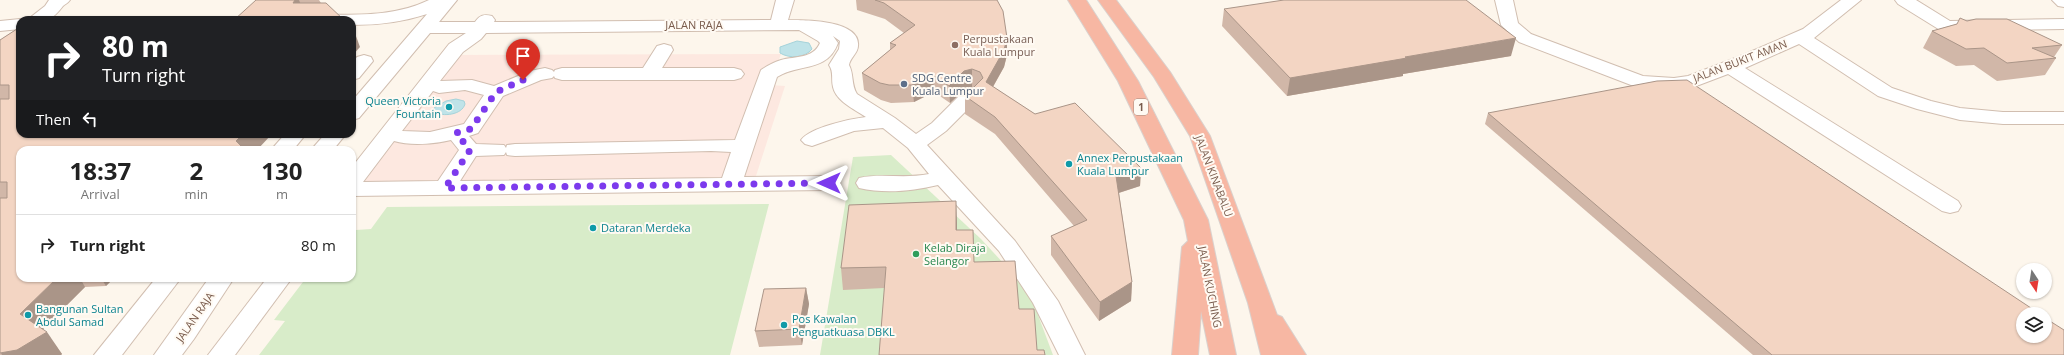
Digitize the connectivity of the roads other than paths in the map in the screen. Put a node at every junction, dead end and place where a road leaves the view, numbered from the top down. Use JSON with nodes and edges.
{"nodes":[{"id":1,"x":61,"y":0,"type":"edge"},
{"id":2,"x":442,"y":0,"type":"edge"},
{"id":3,"x":448,"y":0,"type":"edge"},
{"id":4,"x":785,"y":0,"type":"edge"},
{"id":5,"x":1076,"y":0,"type":"edge"},
{"id":6,"x":1107,"y":0,"type":"edge"},
{"id":7,"x":1504,"y":0,"type":"edge"},
{"id":8,"x":1852,"y":0,"type":"edge"},
{"id":9,"x":1904,"y":0,"type":"edge"},
{"id":10,"x":2061,"y":0,"type":"edge"},
{"id":11,"x":2064,"y":2,"type":"edge"},
{"id":12,"x":42,"y":16,"type":"edge"},
{"id":13,"x":356,"y":19,"type":"edge"},
{"id":14,"x":486,"y":20,"type":"junction"},
{"id":15,"x":2064,"y":24,"type":"edge"},
{"id":16,"x":677,"y":25,"type":"junction"},
{"id":17,"x":778,"y":25,"type":"junction"},
{"id":18,"x":803,"y":25,"type":"junction"},
{"id":19,"x":425,"y":28,"type":"junction"},
{"id":20,"x":1800,"y":38,"type":"junction"},
{"id":21,"x":1729,"y":66,"type":"junction"},
{"id":22,"x":649,"y":74,"type":"junction"},
{"id":23,"x":768,"y":74,"type":"junction"},
{"id":24,"x":432,"y":87,"type":"junction"},
{"id":25,"x":496,"y":92,"type":"junction"},
{"id":26,"x":972,"y":94,"type":"edge"},
{"id":27,"x":356,"y":109,"type":"edge"},
{"id":28,"x":2064,"y":118,"type":"edge"},
{"id":29,"x":888,"y":122,"type":"junction"},
{"id":30,"x":439,"y":136,"type":"junction"},
{"id":31,"x":395,"y":137,"type":"junction"},
{"id":32,"x":292,"y":138,"type":"edge"},
{"id":33,"x":332,"y":138,"type":"edge"},
{"id":34,"x":812,"y":140,"type":"dead end"},
{"id":35,"x":915,"y":144,"type":"junction"},
{"id":36,"x":286,"y":146,"type":"edge"},
{"id":37,"x":326,"y":146,"type":"edge"},
{"id":38,"x":744,"y":146,"type":"junction"},
{"id":39,"x":470,"y":150,"type":"junction"},
{"id":40,"x":604,"y":164,"type":"junction"},
{"id":41,"x":356,"y":178,"type":"edge"},
{"id":42,"x":943,"y":178,"type":"junction"},
{"id":43,"x":731,"y":183,"type":"junction"},
{"id":44,"x":829,"y":183,"type":"dead end"},
{"id":45,"x":867,"y":183,"type":"dead end"},
{"id":46,"x":445,"y":188,"type":"junction"},
{"id":47,"x":356,"y":189,"type":"edge"},
{"id":48,"x":1950,"y":206,"type":"dead end"},
{"id":49,"x":1196,"y":220,"type":"junction"},
{"id":50,"x":166,"y":282,"type":"edge"},
{"id":51,"x":219,"y":282,"type":"edge"},
{"id":52,"x":277,"y":282,"type":"edge"},
{"id":53,"x":1261,"y":303,"type":"junction"},
{"id":54,"x":107,"y":355,"type":"edge"},
{"id":55,"x":167,"y":355,"type":"edge"},
{"id":56,"x":221,"y":355,"type":"edge"},
{"id":57,"x":1072,"y":355,"type":"edge"},
{"id":58,"x":1186,"y":355,"type":"edge"},
{"id":59,"x":1224,"y":355,"type":"edge"},
{"id":60,"x":1274,"y":355,"type":"edge"},
{"id":61,"x":1293,"y":355,"type":"edge"}],
"edges":[{"from":1,"to":12,"type":"street"},
{"from":2,"to":13,"type":"street"},
{"from":3,"to":19,"type":"street"},
{"from":4,"to":17,"type":"street"},
{"from":5,"to":49,"type":"highway","number":"1"},
{"from":6,"to":53,"type":"highway","name":"JALAN KINABALU"},
{"from":7,"to":21,"type":"street","name":"JALAN BUKIT AMAN"},
{"from":8,"to":20,"type":"street","name":"JALAN BUKIT AMAN"},
{"from":9,"to":15,"type":"street"},
{"from":10,"to":11,"type":"street"},
{"from":14,"to":16,"type":"street","name":"JALAN RAJA"},
{"from":14,"to":19,"type":"street","name":"JALAN RAJA"},
{"from":14,"to":24,"type":"street"},
{"from":16,"to":17,"type":"street","name":"JALAN RAJA"},
{"from":16,"to":22,"type":"street"},
{"from":17,"to":18,"type":"street","name":"JALAN RAJA"},
{"from":18,"to":23,"type":"street"},
{"from":18,"to":29,"type":"street","name":"JALAN RAJA"},
{"from":19,"to":27,"type":"street"},
{"from":20,"to":21,"type":"street","name":"JALAN BUKIT AMAN"},
{"from":20,"to":28,"type":"street"},
{"from":21,"to":48,"type":"street"},
{"from":22,"to":23,"type":"street"},
{"from":22,"to":25,"type":"street"},
{"from":23,"to":38,"type":"street"},
{"from":24,"to":25,"type":"street"},
{"from":24,"to":31,"type":"street"},
{"from":25,"to":30,"type":"street"},
{"from":26,"to":35,"type":"street"},
{"from":29,"to":34,"type":"street"},
{"from":29,"to":35,"type":"street","name":"JALAN RAJA"},
{"from":30,"to":31,"type":"street"},
{"from":30,"to":39,"type":"street"},
{"from":31,"to":41,"type":"street"},
{"from":32,"to":36,"type":"street"},
{"from":33,"to":37,"type":"street"},
{"from":35,"to":42,"type":"street","name":"JALAN RAJA"},
{"from":38,"to":40,"type":"street"},
{"from":38,"to":43,"type":"street"},
{"from":39,"to":40,"type":"street"},
{"from":39,"to":46,"type":"street"},
{"from":40,"to":43,"type":"street"},
{"from":40,"to":46,"type":"street"},
{"from":42,"to":45,"type":"street"},
{"from":42,"to":57,"type":"street","name":"JALAN RAJA"},
{"from":43,"to":44,"type":"street"},
{"from":46,"to":47,"type":"street"},
{"from":49,"to":58,"type":"highway"},
{"from":49,"to":59,"type":"highway","name":"JALAN KUCHING","number":"1"},
{"from":50,"to":54,"type":"street"},
{"from":51,"to":55,"type":"street","name":"JALAN RAJA"},
{"from":52,"to":56,"type":"street"},
{"from":53,"to":60,"type":"highway"},
{"from":53,"to":61,"type":"highway"}]}
